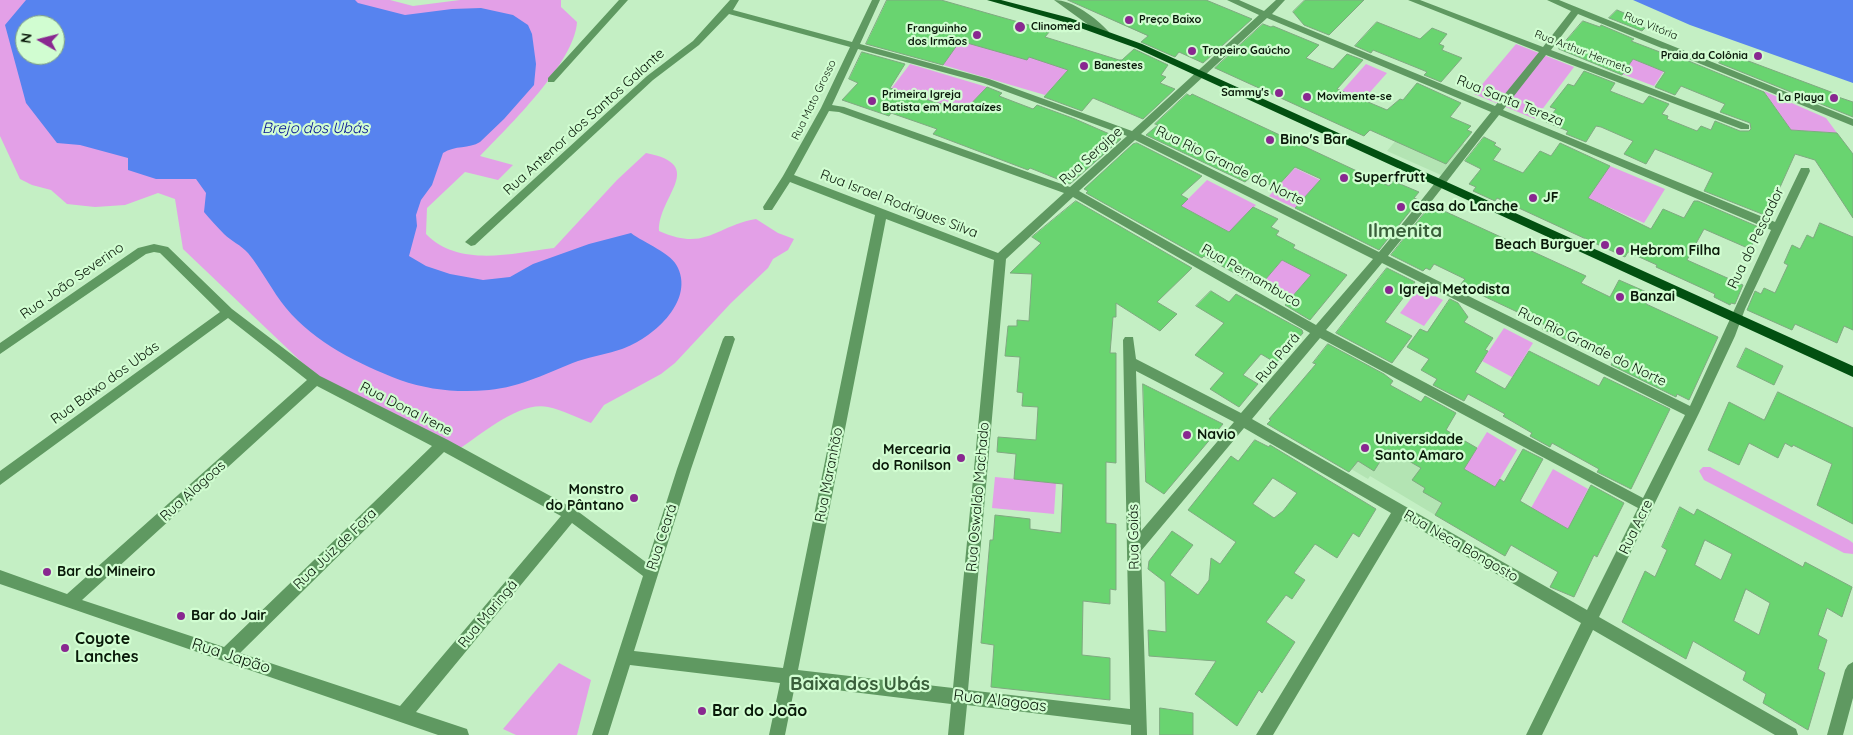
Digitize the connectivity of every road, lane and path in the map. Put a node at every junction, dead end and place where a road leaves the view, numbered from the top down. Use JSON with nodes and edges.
{"nodes":[{"id":1,"x":624,"y":0,"type":"edge"},
{"id":2,"x":735,"y":0,"type":"edge"},
{"id":3,"x":876,"y":0,"type":"edge"},
{"id":4,"x":991,"y":0,"type":"edge"},
{"id":5,"x":1058,"y":0,"type":"edge"},
{"id":6,"x":1231,"y":0,"type":"edge"},
{"id":7,"x":1281,"y":0,"type":"edge"},
{"id":8,"x":1412,"y":0,"type":"edge"},
{"id":9,"x":1551,"y":0,"type":"edge"},
{"id":10,"x":1577,"y":10,"type":"junction"},
{"id":11,"x":727,"y":11,"type":"junction"},
{"id":12,"x":1266,"y":14,"type":"junction"},
{"id":13,"x":1104,"y":32,"type":"junction"},
{"id":14,"x":854,"y":46,"type":"junction"},
{"id":15,"x":1545,"y":50,"type":"junction"},
{"id":16,"x":1201,"y":74,"type":"junction"},
{"id":17,"x":551,"y":80,"type":"dead end"},
{"id":18,"x":826,"y":108,"type":"junction"},
{"id":19,"x":1498,"y":110,"type":"junction"},
{"id":20,"x":1849,"y":122,"type":"edge"},
{"id":21,"x":1745,"y":127,"type":"dead end"},
{"id":22,"x":1853,"y":130,"type":"edge"},
{"id":23,"x":1134,"y":136,"type":"junction"},
{"id":24,"x":1804,"y":171,"type":"dead end"},
{"id":25,"x":788,"y":177,"type":"junction"},
{"id":26,"x":1441,"y":183,"type":"junction"},
{"id":27,"x":1072,"y":192,"type":"junction"},
{"id":28,"x":768,"y":207,"type":"dead end"},
{"id":29,"x":882,"y":214,"type":"junction"},
{"id":30,"x":1778,"y":228,"type":"junction"},
{"id":31,"x":471,"y":242,"type":"dead end"},
{"id":32,"x":164,"y":250,"type":"joint"},
{"id":33,"x":1000,"y":258,"type":"junction"},
{"id":34,"x":1380,"y":258,"type":"junction"},
{"id":35,"x":228,"y":312,"type":"junction"},
{"id":36,"x":1735,"y":318,"type":"junction"},
{"id":37,"x":1319,"y":332,"type":"junction"},
{"id":38,"x":729,"y":340,"type":"dead end"},
{"id":39,"x":1129,"y":340,"type":"dead end"},
{"id":40,"x":0,"y":349,"type":"edge"},
{"id":41,"x":1130,"y":362,"type":"junction"},
{"id":42,"x":1853,"y":372,"type":"edge"},
{"id":43,"x":316,"y":380,"type":"junction"},
{"id":44,"x":1693,"y":413,"type":"junction"},
{"id":45,"x":1244,"y":421,"type":"junction"},
{"id":46,"x":443,"y":444,"type":"junction"},
{"id":47,"x":0,"y":479,"type":"edge"},
{"id":48,"x":1646,"y":506,"type":"junction"},
{"id":49,"x":1400,"y":511,"type":"junction"},
{"id":50,"x":571,"y":514,"type":"junction"},
{"id":51,"x":1134,"y":549,"type":"junction"},
{"id":52,"x":651,"y":574,"type":"junction"},
{"id":53,"x":0,"y":577,"type":"edge"},
{"id":54,"x":69,"y":602,"type":"junction"},
{"id":55,"x":1591,"y":621,"type":"junction"},
{"id":56,"x":228,"y":654,"type":"junction"},
{"id":57,"x":624,"y":657,"type":"junction"},
{"id":58,"x":1853,"y":670,"type":"edge"},
{"id":59,"x":789,"y":676,"type":"junction"},
{"id":60,"x":959,"y":696,"type":"junction"},
{"id":61,"x":404,"y":714,"type":"junction"},
{"id":62,"x":1138,"y":718,"type":"junction"},
{"id":63,"x":461,"y":735,"type":"edge"},
{"id":64,"x":600,"y":735,"type":"edge"},
{"id":65,"x":777,"y":735,"type":"edge"},
{"id":66,"x":956,"y":735,"type":"edge"},
{"id":67,"x":1139,"y":735,"type":"edge"},
{"id":68,"x":1264,"y":735,"type":"edge"},
{"id":69,"x":1534,"y":735,"type":"edge"},
{"id":70,"x":1790,"y":735,"type":"edge"},
{"id":71,"x":1835,"y":735,"type":"edge"}],
"edges":[{"from":1,"to":17,"type":"street"},
{"from":2,"to":11,"type":"street","name":"Rua Antenor dos Santos Galante"},
{"from":3,"to":14,"type":"street","name":"Rua Mato Grosso"},
{"from":4,"to":13,"type":"main road"},
{"from":5,"to":13,"type":"street"},
{"from":6,"to":12,"type":"street","name":"Rua Santa Tereza"},
{"from":7,"to":12,"type":"street","name":"Rua Sergipe"},
{"from":8,"to":15,"type":"street","name":"Rua Arthur Hermeto"},
{"from":9,"to":10,"type":"street","name":"Rua Vitória"},
{"from":10,"to":15,"type":"street","name":"Rua Pará"},
{"from":10,"to":20,"type":"street","name":"Rua Vitória"},
{"from":11,"to":14,"type":"street","name":"Rua Rio Grande do Norte"},
{"from":11,"to":31,"type":"street","name":"Rua Antenor dos Santos Galante"},
{"from":12,"to":16,"type":"street","name":"Rua Sergipe"},
{"from":12,"to":19,"type":"street","name":"Rua Santa Tereza"},
{"from":13,"to":16,"type":"main road"},
{"from":14,"to":18,"type":"street","name":"Rua Mato Grosso"},
{"from":14,"to":23,"type":"street","name":"Rua Rio Grande do Norte"},
{"from":15,"to":19,"type":"street","name":"Rua Pará"},
{"from":15,"to":21,"type":"street","name":"Rua Arthur Hermeto"},
{"from":16,"to":23,"type":"street","name":"Rua Sergipe"},
{"from":16,"to":26,"type":"main road"},
{"from":18,"to":25,"type":"street","name":"Rua Mato Grosso"},
{"from":18,"to":27,"type":"street","name":"Rua Pernambuco"},
{"from":19,"to":26,"type":"street","name":"Rua Pará"},
{"from":19,"to":30,"type":"street","name":"Rua Santa Tereza"},
{"from":20,"to":22,"type":"street"},
{"from":23,"to":27,"type":"street","name":"Rua Sergipe"},
{"from":23,"to":34,"type":"street","name":"Rua Rio Grande do Norte"},
{"from":24,"to":30,"type":"street","name":"Rua do Pescador"},
{"from":25,"to":28,"type":"street","name":"Rua Mato Grosso"},
{"from":25,"to":29,"type":"street","name":"Rua Israel Rodrigues Silva"},
{"from":26,"to":34,"type":"street","name":"Rua Pará"},
{"from":26,"to":36,"type":"main road"},
{"from":27,"to":33,"type":"street","name":"Rua Sergipe"},
{"from":27,"to":37,"type":"street","name":"Rua Pernambuco"},
{"from":29,"to":33,"type":"street","name":"Rua Israel Rodrigues Silva"},
{"from":29,"to":59,"type":"street","name":"Rua Maranhão"},
{"from":30,"to":36,"type":"street","name":"Rua do Pescador"},
{"from":32,"to":35,"type":"street","name":"Rua Dona Irene"},
{"from":32,"to":40,"type":"street","name":"Rua João Severino"},
{"from":33,"to":60,"type":"street","name":"Rua Oswaldo Machado"},
{"from":34,"to":37,"type":"street","name":"Rua Pará"},
{"from":34,"to":44,"type":"street","name":"Rua Rio Grande do Norte"},
{"from":35,"to":43,"type":"street","name":"Rua Dona Irene"},
{"from":35,"to":47,"type":"street","name":"Rua Baixo dos Ubás"},
{"from":36,"to":42,"type":"main road"},
{"from":36,"to":44,"type":"street","name":"Rua Acre"},
{"from":37,"to":45,"type":"street","name":"Rua Pará"},
{"from":37,"to":48,"type":"street","name":"Rua Pernambuco"},
{"from":38,"to":52,"type":"street","name":"Rua Ceará"},
{"from":39,"to":41,"type":"street","name":"Rua Goiás"},
{"from":41,"to":45,"type":"street","name":"Rua Neca Bongosto"},
{"from":41,"to":51,"type":"street","name":"Rua Goiás"},
{"from":43,"to":46,"type":"street","name":"Rua Dona Irene"},
{"from":43,"to":54,"type":"street","name":"Rua Alagoas"},
{"from":44,"to":48,"type":"street","name":"Rua Acre"},
{"from":45,"to":49,"type":"street","name":"Rua Neca Bongosto"},
{"from":45,"to":51,"type":"street","name":"Rua Pará"},
{"from":46,"to":50,"type":"street","name":"Rua Dona Irene"},
{"from":46,"to":56,"type":"street","name":"Rua Juiz de Fora"},
{"from":48,"to":55,"type":"street","name":"Rua Acre"},
{"from":49,"to":55,"type":"street","name":"Rua Neca Bongosto"},
{"from":49,"to":68,"type":"street"},
{"from":50,"to":52,"type":"street","name":"Rua Dona Irene"},
{"from":50,"to":61,"type":"street","name":"Rua Maringá"},
{"from":51,"to":62,"type":"street","name":"Rua Goiás"},
{"from":52,"to":57,"type":"street","name":"Rua Ceará"},
{"from":53,"to":54,"type":"street","name":"Rua Japão"},
{"from":54,"to":56,"type":"street","name":"Rua Japão"},
{"from":55,"to":69,"type":"street","name":"Rua Acre"},
{"from":55,"to":70,"type":"street","name":"Rua Neca Bongosto"},
{"from":56,"to":61,"type":"street","name":"Rua Japão"},
{"from":57,"to":59,"type":"street","name":"Rua Alagoas"},
{"from":57,"to":64,"type":"street","name":"Rua Ceará"},
{"from":58,"to":71,"type":"street"},
{"from":59,"to":60,"type":"street","name":"Rua Alagoas"},
{"from":59,"to":65,"type":"street","name":"Rua Maranhão"},
{"from":60,"to":62,"type":"street","name":"Rua Alagoas"},
{"from":60,"to":66,"type":"street","name":"Rua Oswaldo Machado"},
{"from":61,"to":63,"type":"street","name":"Rua Japão"},
{"from":62,"to":67,"type":"street","name":"Rua Goiás"}]}
